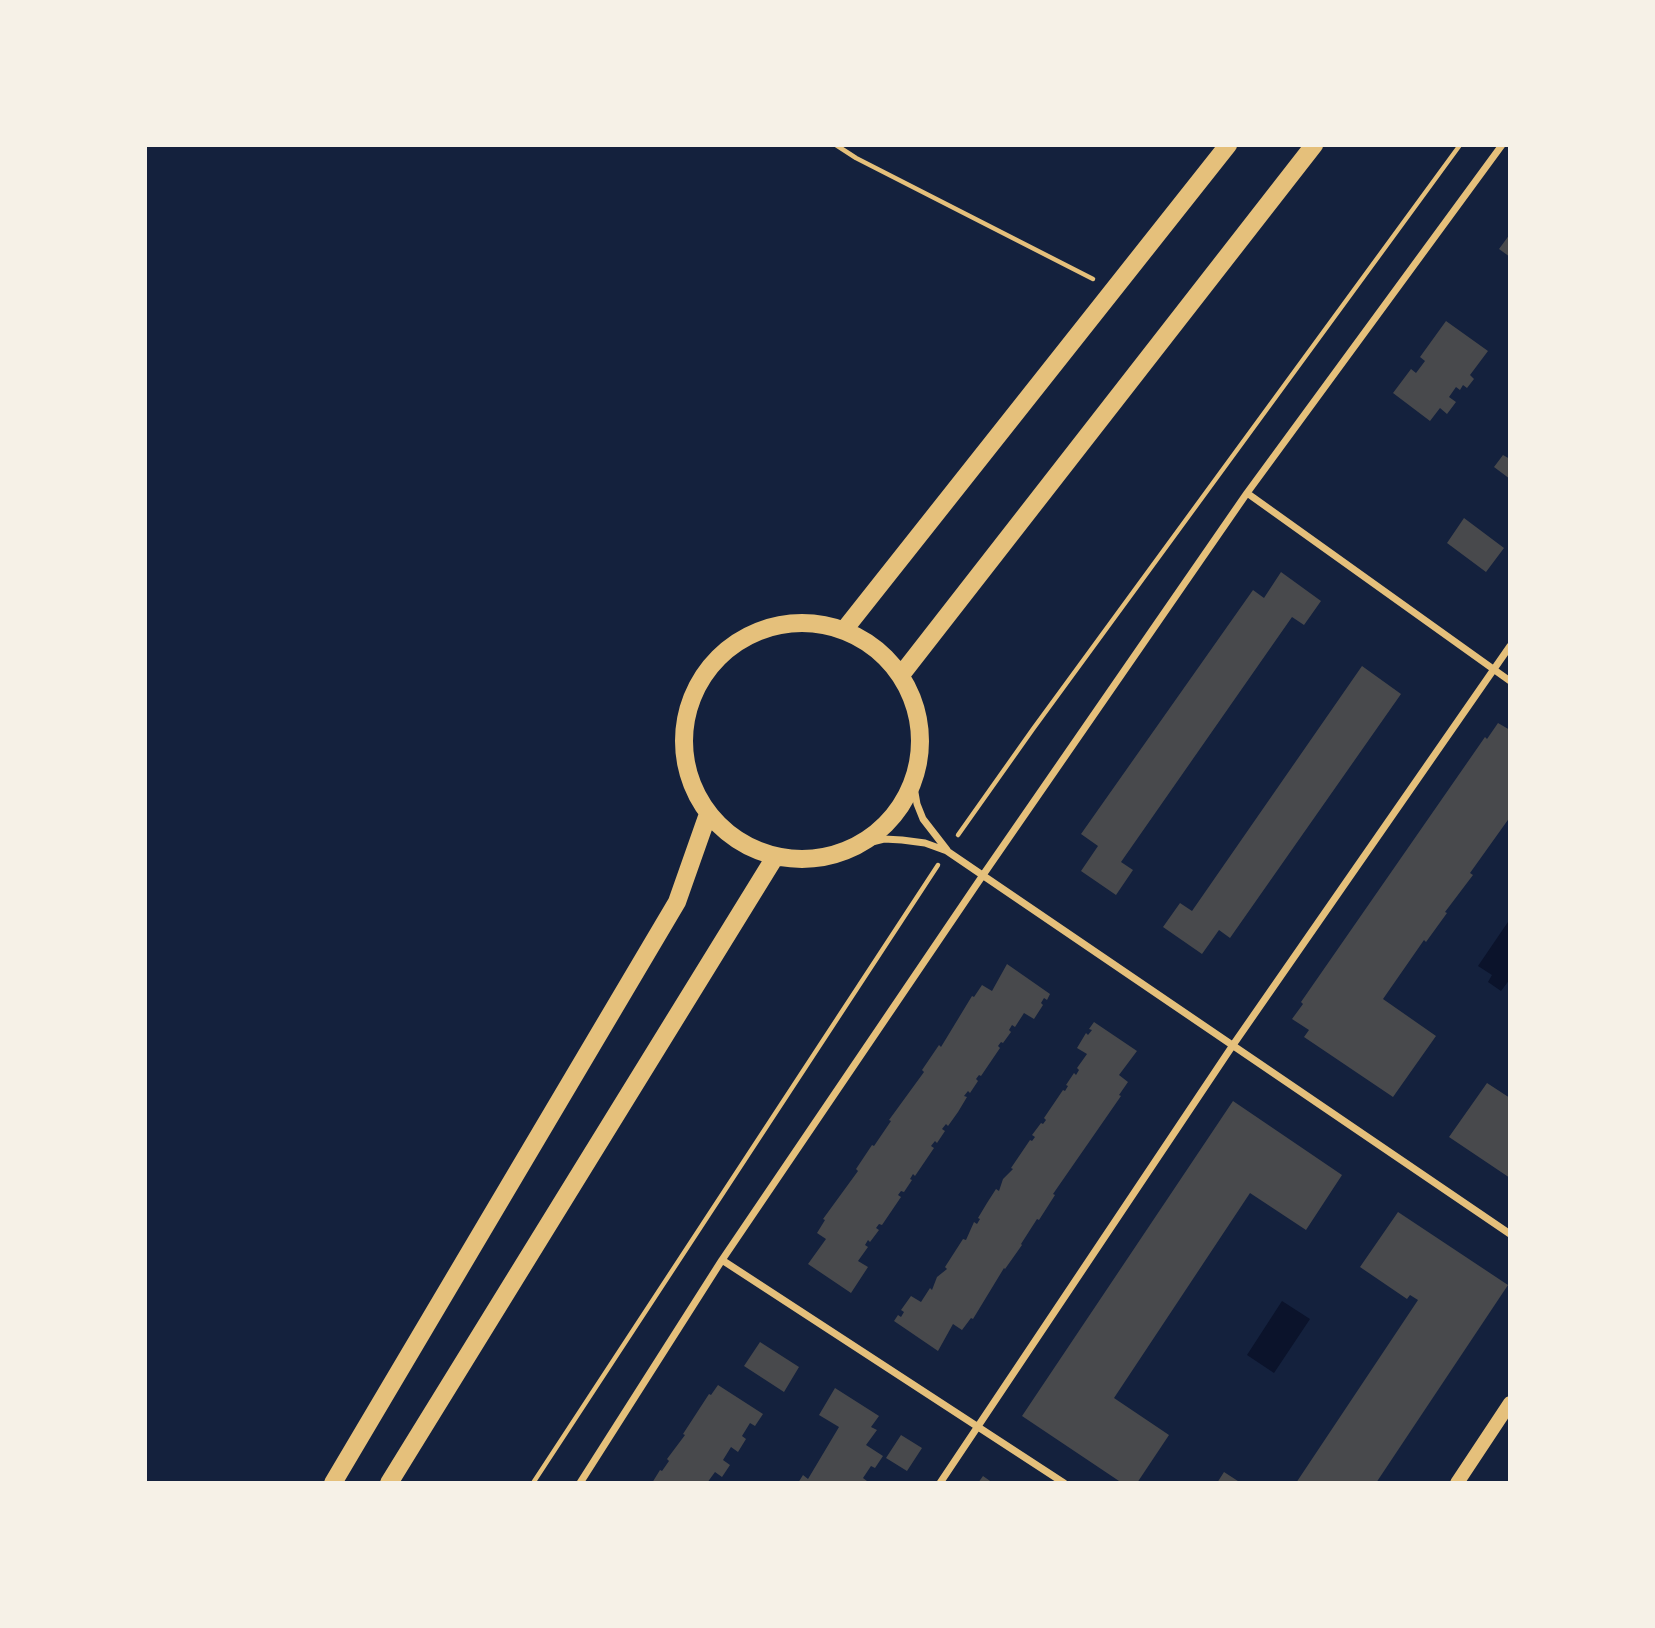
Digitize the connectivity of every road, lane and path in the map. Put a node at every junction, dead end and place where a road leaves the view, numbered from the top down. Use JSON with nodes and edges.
{"nodes":[{"id":1,"x":836,"y":145,"type":"edge"},
{"id":2,"x":1228,"y":145,"type":"edge"},
{"id":3,"x":1314,"y":145,"type":"edge"},
{"id":4,"x":1460,"y":145,"type":"edge"},
{"id":5,"x":1502,"y":145,"type":"edge"},
{"id":6,"x":1113,"y":290,"type":"junction"},
{"id":7,"x":1247,"y":493,"type":"junction"},
{"id":8,"x":844,"y":630,"type":"junction"},
{"id":9,"x":1510,"y":646,"type":"edge"},
{"id":10,"x":1493,"y":669,"type":"junction"},
{"id":11,"x":901,"y":675,"type":"junction"},
{"id":12,"x":1510,"y":681,"type":"edge"},
{"id":13,"x":913,"y":781,"type":"junction"},
{"id":14,"x":708,"y":814,"type":"junction"},
{"id":15,"x":856,"y":846,"type":"junction"},
{"id":16,"x":947,"y":851,"type":"junction"},
{"id":17,"x":775,"y":857,"type":"junction"},
{"id":18,"x":983,"y":875,"type":"junction"},
{"id":19,"x":1233,"y":1045,"type":"junction"},
{"id":20,"x":1510,"y":1234,"type":"edge"},
{"id":21,"x":722,"y":1260,"type":"junction"},
{"id":22,"x":1510,"y":1403,"type":"edge"},
{"id":23,"x":976,"y":1426,"type":"junction"},
{"id":24,"x":333,"y":1483,"type":"edge"},
{"id":25,"x":389,"y":1483,"type":"edge"},
{"id":26,"x":533,"y":1483,"type":"edge"},
{"id":27,"x":580,"y":1483,"type":"edge"},
{"id":28,"x":940,"y":1483,"type":"edge"},
{"id":29,"x":1064,"y":1483,"type":"edge"},
{"id":30,"x":1457,"y":1483,"type":"edge"}],
"edges":[{"from":1,"to":6,"type":"path"},
{"from":2,"to":6,"type":"main road"},
{"from":3,"to":11,"type":"main road"},
{"from":4,"to":16,"type":"path"},
{"from":5,"to":7,"type":"street"},
{"from":6,"to":8,"type":"main road"},
{"from":7,"to":10,"type":"street"},
{"from":7,"to":18,"type":"street"},
{"from":8,"to":11,"type":"main road"},
{"from":8,"to":14,"type":"main road"},
{"from":9,"to":10,"type":"street"},
{"from":10,"to":12,"type":"street"},
{"from":10,"to":19,"type":"street"},
{"from":11,"to":13,"type":"main road"},
{"from":13,"to":15,"type":"main road"},
{"from":13,"to":16,"type":"street"},
{"from":14,"to":17,"type":"main road"},
{"from":14,"to":24,"type":"main road"},
{"from":15,"to":16,"type":"street"},
{"from":15,"to":17,"type":"main road"},
{"from":16,"to":18,"type":"street"},
{"from":16,"to":26,"type":"path"},
{"from":17,"to":25,"type":"main road"},
{"from":18,"to":19,"type":"street"},
{"from":18,"to":21,"type":"street"},
{"from":19,"to":20,"type":"street"},
{"from":19,"to":23,"type":"street"},
{"from":21,"to":23,"type":"street"},
{"from":21,"to":27,"type":"street"},
{"from":22,"to":30,"type":"main road"},
{"from":23,"to":28,"type":"street"},
{"from":23,"to":29,"type":"street"}]}
